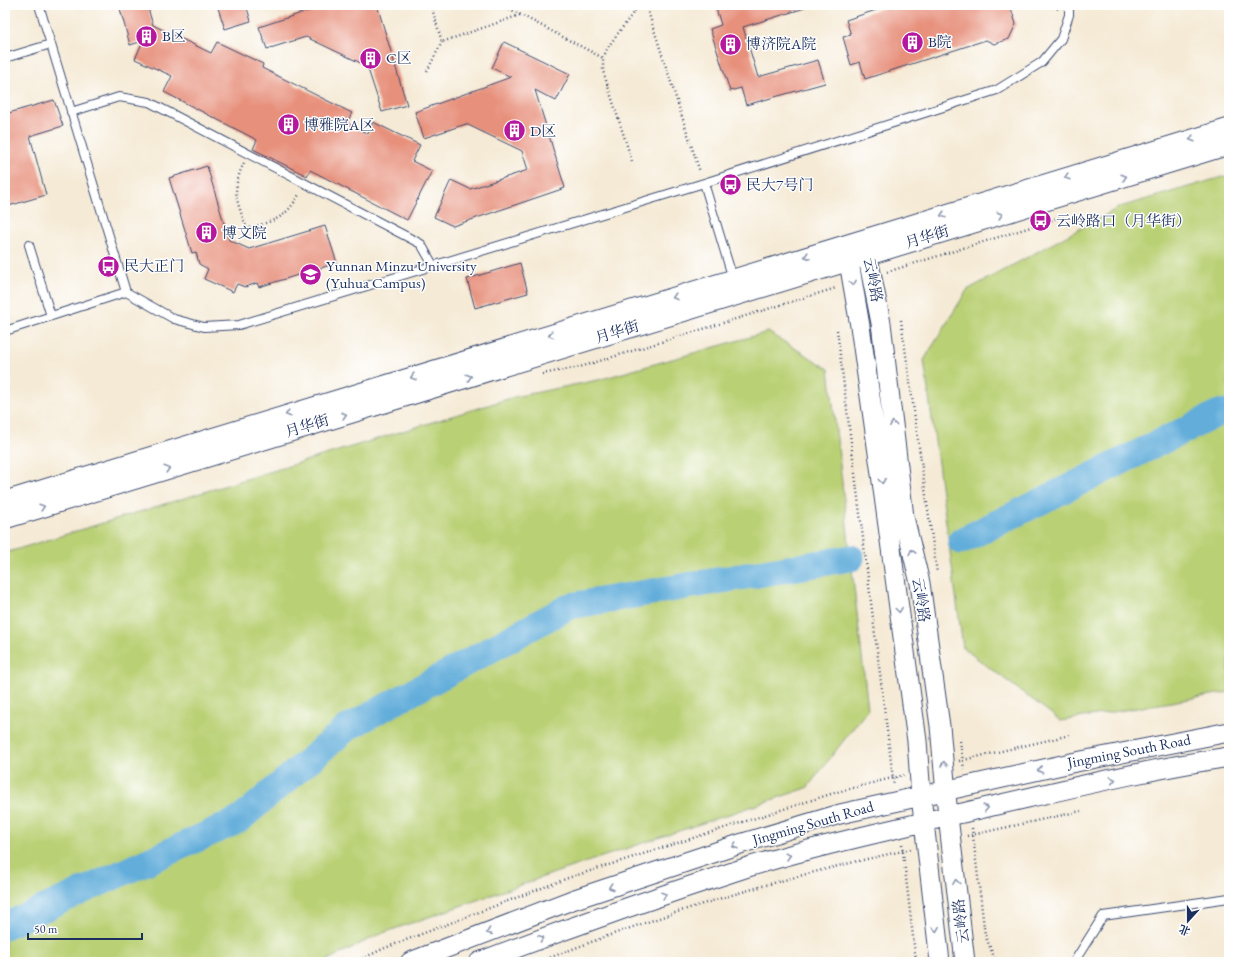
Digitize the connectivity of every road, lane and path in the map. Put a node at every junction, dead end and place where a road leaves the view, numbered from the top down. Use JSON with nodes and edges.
{"nodes":[{"id":1,"x":39,"y":5,"type":"edge"},
{"id":2,"x":431,"y":5,"type":"edge"},
{"id":3,"x":502,"y":5,"type":"edge"},
{"id":4,"x":639,"y":5,"type":"edge"},
{"id":5,"x":646,"y":5,"type":"edge"},
{"id":6,"x":1069,"y":5,"type":"edge"},
{"id":7,"x":520,"y":15,"type":"junction"},
{"id":8,"x":442,"y":42,"type":"junction"},
{"id":9,"x":51,"y":44,"type":"junction"},
{"id":10,"x":5,"y":58,"type":"edge"},
{"id":11,"x":603,"y":58,"type":"junction"},
{"id":12,"x":427,"y":71,"type":"dead end"},
{"id":13,"x":72,"y":112,"type":"junction"},
{"id":14,"x":1229,"y":128,"type":"edge"},
{"id":15,"x":1229,"y":145,"type":"edge"},
{"id":16,"x":249,"y":154,"type":"junction"},
{"id":17,"x":632,"y":161,"type":"dead end"},
{"id":18,"x":305,"y":183,"type":"junction"},
{"id":19,"x":704,"y":183,"type":"junction"},
{"id":20,"x":29,"y":245,"type":"dead end"},
{"id":21,"x":866,"y":247,"type":"junction"},
{"id":22,"x":847,"y":253,"type":"junction"},
{"id":23,"x":433,"y":265,"type":"junction"},
{"id":24,"x":733,"y":279,"type":"junction"},
{"id":25,"x":126,"y":292,"type":"junction"},
{"id":26,"x":51,"y":316,"type":"junction"},
{"id":27,"x":5,"y":330,"type":"edge"},
{"id":28,"x":837,"y":330,"type":"dead end"},
{"id":29,"x":5,"y":501,"type":"edge"},
{"id":30,"x":5,"y":519,"type":"edge"},
{"id":31,"x":1229,"y":732,"type":"edge"},
{"id":32,"x":1229,"y":757,"type":"edge"},
{"id":33,"x":946,"y":790,"type":"junction"},
{"id":34,"x":921,"y":796,"type":"junction"},
{"id":35,"x":897,"y":801,"type":"junction"},
{"id":36,"x":1081,"y":811,"type":"dead end"},
{"id":37,"x":948,"y":816,"type":"junction"},
{"id":38,"x":924,"y":821,"type":"junction"},
{"id":39,"x":900,"y":826,"type":"junction"},
{"id":40,"x":951,"y":840,"type":"junction"},
{"id":41,"x":927,"y":846,"type":"junction"},
{"id":42,"x":903,"y":851,"type":"junction"},
{"id":43,"x":1229,"y":898,"type":"edge"},
{"id":44,"x":410,"y":962,"type":"edge"},
{"id":45,"x":479,"y":962,"type":"edge"},
{"id":46,"x":539,"y":962,"type":"edge"},
{"id":47,"x":916,"y":962,"type":"edge"},
{"id":48,"x":940,"y":962,"type":"edge"},
{"id":49,"x":966,"y":962,"type":"edge"},
{"id":50,"x":1074,"y":962,"type":"edge"}],
"edges":[{"from":1,"to":9,"type":"lane"},
{"from":2,"to":8,"type":"path"},
{"from":3,"to":7,"type":"path"},
{"from":4,"to":11,"type":"path"},
{"from":5,"to":19,"type":"path"},
{"from":6,"to":19,"type":"lane"},
{"from":7,"to":8,"type":"path"},
{"from":7,"to":11,"type":"path"},
{"from":8,"to":12,"type":"path"},
{"from":9,"to":10,"type":"lane"},
{"from":9,"to":13,"type":"lane"},
{"from":11,"to":17,"type":"path"},
{"from":13,"to":16,"type":"lane"},
{"from":13,"to":25,"type":"lane"},
{"from":14,"to":21,"type":"street","name":"月华街","one_way":true},
{"from":21,"to":15,"type":"street","name":"月华街","one_way":true},
{"from":16,"to":18,"type":"lane"},
{"from":16,"to":18,"type":"path"},
{"from":18,"to":23,"type":"lane"},
{"from":19,"to":23,"type":"lane"},
{"from":19,"to":24,"type":"lane"},
{"from":20,"to":26,"type":"lane"},
{"from":21,"to":22,"type":"street","name":"月华街"},
{"from":33,"to":21,"type":"street","name":"云岭路","one_way":true},
{"from":22,"to":24,"type":"street","name":"月华街","one_way":true},
{"from":30,"to":22,"type":"street","name":"月华街","one_way":true},
{"from":22,"to":34,"type":"street","name":"云岭路","one_way":true},
{"from":23,"to":25,"type":"lane"},
{"from":24,"to":29,"type":"street","name":"月华街","one_way":true},
{"from":25,"to":26,"type":"lane"},
{"from":26,"to":27,"type":"lane"},
{"from":28,"to":35,"type":"path"},
{"from":31,"to":33,"type":"street","name":"Jingming South Road","one_way":true},
{"from":37,"to":32,"type":"street","name":"Jingming South Road","one_way":true},
{"from":33,"to":34,"type":"street","name":"Jingming South Road"},
{"from":33,"to":37,"type":"street","name":"云岭路"},
{"from":34,"to":35,"type":"street","name":"Jingming South Road"},
{"from":34,"to":38,"type":"street","name":"云岭路"},
{"from":35,"to":44,"type":"street","name":"Jingming South Road","one_way":true},
{"from":36,"to":40,"type":"path"},
{"from":37,"to":38,"type":"street","name":"Jingming South Road"},
{"from":37,"to":40,"type":"street","name":"云岭路"},
{"from":38,"to":39,"type":"street","name":"Jingming South Road"},
{"from":38,"to":41,"type":"street","name":"云岭路"},
{"from":39,"to":42,"type":"path"},
{"from":45,"to":39,"type":"street","name":"Jingming South Road","one_way":true},
{"from":49,"to":40,"type":"street","name":"云岭路","one_way":true},
{"from":41,"to":42,"type":"path"},
{"from":41,"to":48,"type":"street","name":"云岭路","one_way":true},
{"from":42,"to":46,"type":"path"},
{"from":42,"to":47,"type":"path"},
{"from":43,"to":50,"type":"lane"}]}
